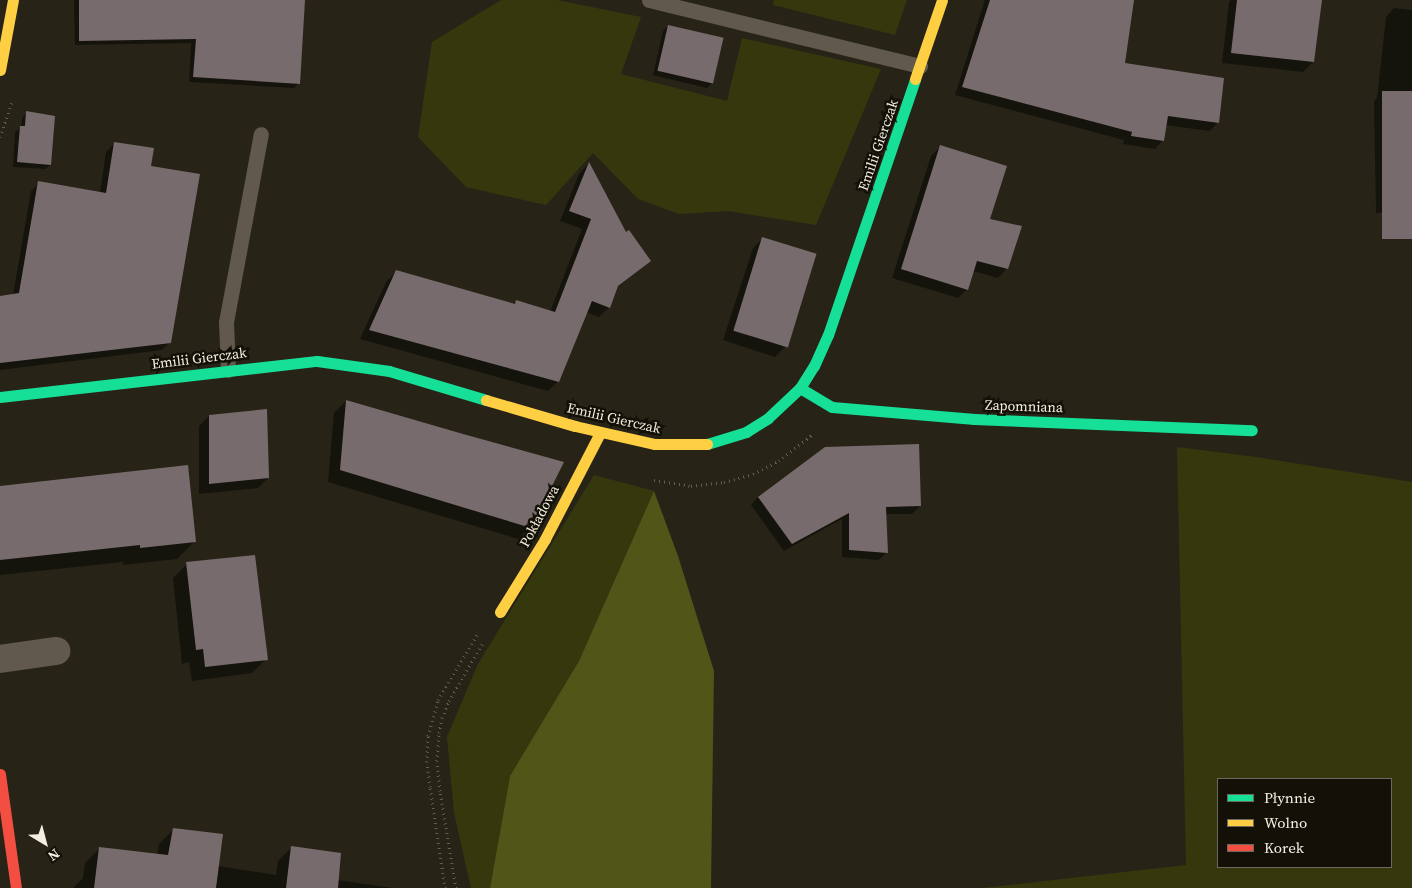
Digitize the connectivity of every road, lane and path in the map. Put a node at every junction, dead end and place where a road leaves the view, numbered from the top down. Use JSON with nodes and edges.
{"nodes":[{"id":1,"x":13,"y":0,"type":"edge"},
{"id":2,"x":648,"y":0,"type":"edge"},
{"id":3,"x":942,"y":0,"type":"edge"},
{"id":4,"x":920,"y":66,"type":"junction"},
{"id":5,"x":0,"y":70,"type":"edge"},
{"id":6,"x":261,"y":134,"type":"dead end"},
{"id":7,"x":228,"y":370,"type":"junction"},
{"id":8,"x":800,"y":388,"type":"junction"},
{"id":9,"x":0,"y":397,"type":"edge"},
{"id":10,"x":1252,"y":430,"type":"dead end"},
{"id":11,"x":600,"y":433,"type":"junction"},
{"id":12,"x":500,"y":612,"type":"junction"},
{"id":13,"x":56,"y":651,"type":"dead end"},
{"id":14,"x":0,"y":659,"type":"edge"},
{"id":15,"x":0,"y":774,"type":"edge"},
{"id":16,"x":16,"y":888,"type":"edge"},
{"id":17,"x":445,"y":888,"type":"edge"},
{"id":18,"x":456,"y":888,"type":"edge"}],
"edges":[{"from":1,"to":5,"type":"street"},
{"from":2,"to":4,"type":"lane"},
{"from":3,"to":4,"type":"street","name":"Emilii Gierczak"},
{"from":4,"to":8,"type":"street","name":"Emilii Gierczak"},
{"from":6,"to":7,"type":"lane"},
{"from":7,"to":9,"type":"street","name":"Emilii Gierczak"},
{"from":7,"to":11,"type":"street","name":"Emilii Gierczak"},
{"from":8,"to":10,"type":"street","name":"Zapomniana"},
{"from":8,"to":11,"type":"street","name":"Emilii Gierczak"},
{"from":11,"to":12,"type":"street","name":"Pokładowa"},
{"from":12,"to":17,"type":"path"},
{"from":12,"to":18,"type":"path"},
{"from":13,"to":14,"type":"street"},
{"from":15,"to":16,"type":"street"}]}
